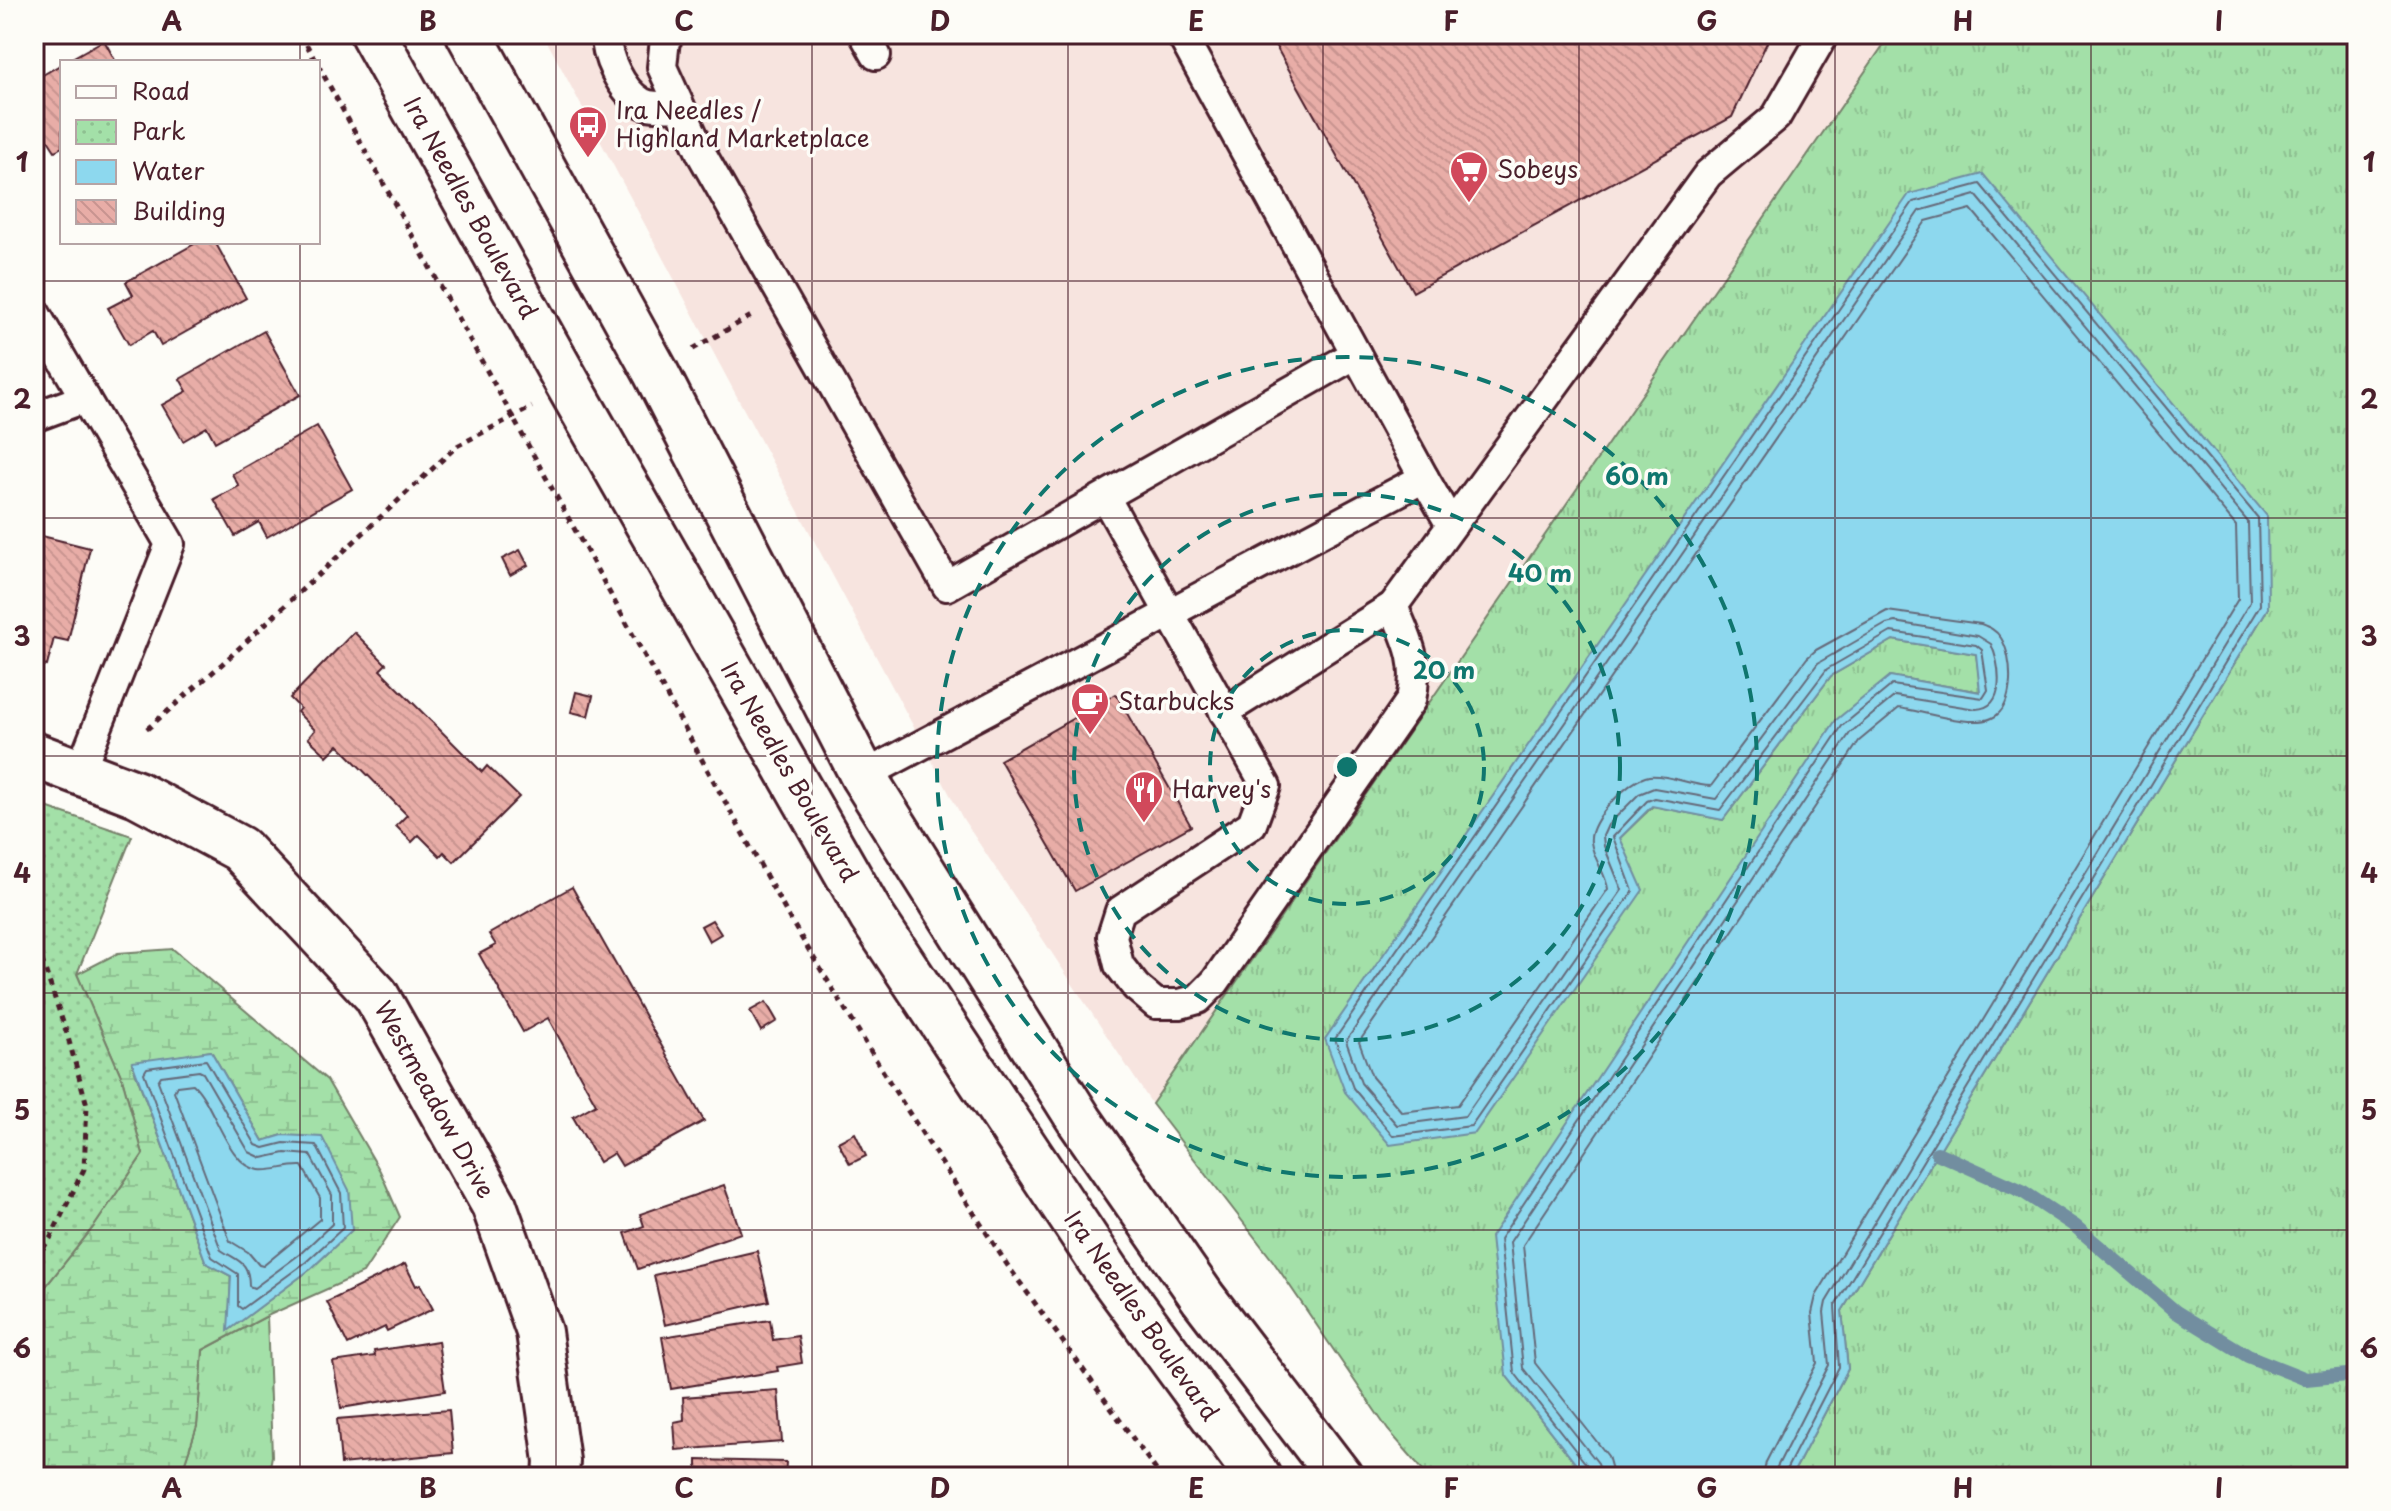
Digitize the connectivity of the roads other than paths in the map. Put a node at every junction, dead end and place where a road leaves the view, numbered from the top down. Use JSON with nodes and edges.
{"nodes":[{"id":1,"x":373,"y":34,"type":"edge"},
{"id":2,"x":469,"y":34,"type":"edge"},
{"id":3,"x":606,"y":34,"type":"edge"},
{"id":4,"x":670,"y":34,"type":"edge"},
{"id":5,"x":1181,"y":34,"type":"edge"},
{"id":6,"x":1824,"y":34,"type":"edge"},
{"id":7,"x":680,"y":107,"type":"junction"},
{"id":8,"x":34,"y":311,"type":"edge"},
{"id":9,"x":1356,"y":354,"type":"junction"},
{"id":10,"x":85,"y":398,"type":"junction"},
{"id":11,"x":34,"y":417,"type":"edge"},
{"id":12,"x":1424,"y":478,"type":"junction"},
{"id":13,"x":1105,"y":497,"type":"junction"},
{"id":14,"x":1451,"y":525,"type":"junction"},
{"id":15,"x":1393,"y":606,"type":"junction"},
{"id":16,"x":1169,"y":614,"type":"junction"},
{"id":17,"x":1224,"y":712,"type":"junction"},
{"id":18,"x":34,"y":755,"type":"edge"},
{"id":19,"x":80,"y":771,"type":"junction"},
{"id":20,"x":863,"y":776,"type":"junction"},
{"id":21,"x":556,"y":1477,"type":"edge"},
{"id":22,"x":1258,"y":1477,"type":"edge"},
{"id":23,"x":1340,"y":1477,"type":"edge"}],
"edges":[{"from":1,"to":22,"type":"main road","name":"Ira Needles Boulevard"},
{"from":2,"to":20,"type":"main road"},
{"from":3,"to":7,"type":"lane"},
{"from":4,"to":7,"type":"lane"},
{"from":5,"to":9,"type":"lane"},
{"from":6,"to":14,"type":"lane"},
{"from":7,"to":13,"type":"lane"},
{"from":8,"to":10,"type":"lane"},
{"from":9,"to":12,"type":"lane"},
{"from":9,"to":13,"type":"lane"},
{"from":10,"to":11,"type":"lane"},
{"from":10,"to":19,"type":"lane"},
{"from":12,"to":14,"type":"lane"},
{"from":12,"to":16,"type":"lane"},
{"from":13,"to":16,"type":"lane"},
{"from":14,"to":15,"type":"lane"},
{"from":15,"to":17,"type":"lane"},
{"from":15,"to":17,"type":"lane"},
{"from":16,"to":17,"type":"lane"},
{"from":16,"to":20,"type":"lane"},
{"from":18,"to":19,"type":"main road","name":"Westmeadow Drive"},
{"from":19,"to":21,"type":"main road","name":"Westmeadow Drive"},
{"from":20,"to":23,"type":"main road"}]}
